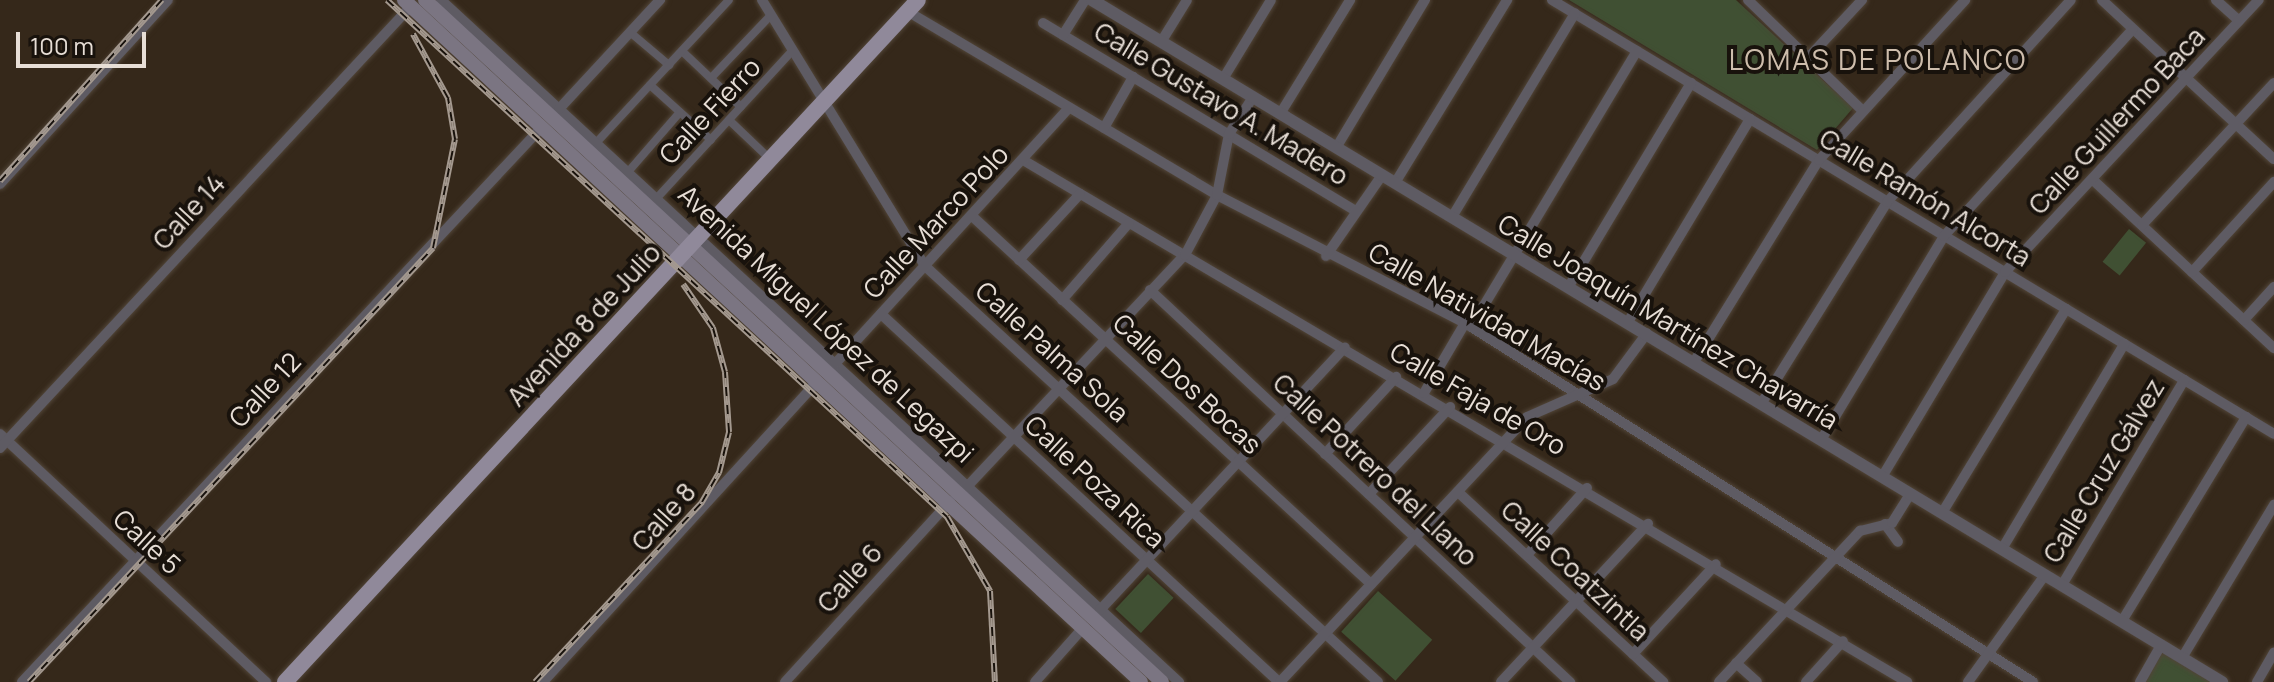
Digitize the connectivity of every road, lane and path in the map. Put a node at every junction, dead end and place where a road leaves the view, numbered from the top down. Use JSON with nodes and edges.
{"nodes":[{"id":1,"x":168,"y":0,"type":"edge"},
{"id":2,"x":441,"y":0,"type":"edge"},
{"id":3,"x":660,"y":0,"type":"edge"},
{"id":4,"x":729,"y":0,"type":"edge"},
{"id":5,"x":762,"y":0,"type":"edge"},
{"id":6,"x":1085,"y":0,"type":"edge"},
{"id":7,"x":1187,"y":0,"type":"edge"},
{"id":8,"x":1271,"y":0,"type":"edge"},
{"id":9,"x":1350,"y":0,"type":"edge"},
{"id":10,"x":1425,"y":0,"type":"edge"},
{"id":11,"x":1507,"y":0,"type":"edge"},
{"id":12,"x":1552,"y":0,"type":"edge"},
{"id":13,"x":1748,"y":0,"type":"edge"},
{"id":14,"x":1769,"y":0,"type":"edge"},
{"id":15,"x":1862,"y":0,"type":"edge"},
{"id":16,"x":1965,"y":0,"type":"edge"},
{"id":17,"x":2071,"y":0,"type":"edge"},
{"id":18,"x":2102,"y":0,"type":"edge"},
{"id":19,"x":2216,"y":0,"type":"edge"},
{"id":20,"x":2259,"y":0,"type":"edge"},
{"id":21,"x":413,"y":2,"type":"edge"},
{"id":22,"x":1098,"y":2,"type":"edge"},
{"id":23,"x":912,"y":6,"type":"edge"},
{"id":24,"x":1760,"y":11,"type":"junction"},
{"id":25,"x":1575,"y":13,"type":"junction"},
{"id":26,"x":771,"y":15,"type":"junction"},
{"id":27,"x":2239,"y":21,"type":"junction"},
{"id":28,"x":1043,"y":23,"type":"dead end"},
{"id":29,"x":2133,"y":29,"type":"junction"},
{"id":30,"x":631,"y":33,"type":"junction"},
{"id":31,"x":1063,"y":35,"type":"junction"},
{"id":32,"x":1161,"y":42,"type":"junction"},
{"id":33,"x":793,"y":50,"type":"junction"},
{"id":34,"x":682,"y":51,"type":"junction"},
{"id":35,"x":1637,"y":51,"type":"junction"},
{"id":36,"x":1809,"y":57,"type":"junction"},
{"id":37,"x":669,"y":65,"type":"junction"},
{"id":38,"x":1133,"y":77,"type":"junction"},
{"id":39,"x":711,"y":78,"type":"junction"},
{"id":40,"x":2187,"y":78,"type":"junction"},
{"id":41,"x":1223,"y":79,"type":"junction"},
{"id":42,"x":1691,"y":83,"type":"junction"},
{"id":43,"x":2274,"y":83,"type":"edge"},
{"id":44,"x":650,"y":85,"type":"junction"},
{"id":45,"x":1253,"y":97,"type":"junction"},
{"id":46,"x":824,"y":101,"type":"junction"},
{"id":47,"x":741,"y":107,"type":"junction"},
{"id":48,"x":1069,"y":108,"type":"junction"},
{"id":49,"x":559,"y":109,"type":"junction"},
{"id":50,"x":1863,"y":111,"type":"junction"},
{"id":51,"x":680,"y":112,"type":"junction"},
{"id":52,"x":1280,"y":114,"type":"junction"},
{"id":53,"x":1750,"y":119,"type":"junction"},
{"id":54,"x":729,"y":120,"type":"junction"},
{"id":55,"x":2236,"y":124,"type":"junction"},
{"id":56,"x":541,"y":128,"type":"junction"},
{"id":57,"x":1104,"y":128,"type":"junction"},
{"id":58,"x":1229,"y":134,"type":"junction"},
{"id":59,"x":711,"y":140,"type":"junction"},
{"id":60,"x":596,"y":143,"type":"junction"},
{"id":61,"x":1336,"y":148,"type":"junction"},
{"id":62,"x":770,"y":159,"type":"junction"},
{"id":63,"x":2274,"y":159,"type":"edge"},
{"id":64,"x":1023,"y":160,"type":"junction"},
{"id":65,"x":1819,"y":160,"type":"junction"},
{"id":66,"x":628,"y":172,"type":"junction"},
{"id":67,"x":1382,"y":175,"type":"junction"},
{"id":68,"x":2093,"y":180,"type":"junction"},
{"id":69,"x":2274,"y":182,"type":"edge"},
{"id":70,"x":1395,"y":183,"type":"junction"},
{"id":71,"x":0,"y":184,"type":"edge"},
{"id":72,"x":1080,"y":194,"type":"junction"},
{"id":73,"x":1217,"y":195,"type":"junction"},
{"id":74,"x":656,"y":199,"type":"junction"},
{"id":75,"x":1887,"y":202,"type":"junction"},
{"id":76,"x":1356,"y":211,"type":"junction"},
{"id":77,"x":972,"y":216,"type":"junction"},
{"id":78,"x":1452,"y":217,"type":"junction"},
{"id":79,"x":1129,"y":223,"type":"junction"},
{"id":80,"x":2142,"y":225,"type":"junction"},
{"id":81,"x":1944,"y":236,"type":"junction"},
{"id":82,"x":689,"y":246,"type":"junction"},
{"id":83,"x":1514,"y":253,"type":"junction"},
{"id":84,"x":1185,"y":255,"type":"junction"},
{"id":85,"x":1326,"y":256,"type":"junction"},
{"id":86,"x":1019,"y":260,"type":"junction"},
{"id":87,"x":925,"y":266,"type":"junction"},
{"id":88,"x":2005,"y":272,"type":"junction"},
{"id":89,"x":2192,"y":272,"type":"junction"},
{"id":90,"x":1569,"y":286,"type":"junction"},
{"id":91,"x":2274,"y":287,"type":"edge"},
{"id":92,"x":1150,"y":290,"type":"junction"},
{"id":93,"x":1062,"y":300,"type":"junction"},
{"id":94,"x":2066,"y":309,"type":"junction"},
{"id":95,"x":881,"y":314,"type":"junction"},
{"id":96,"x":2244,"y":320,"type":"junction"},
{"id":97,"x":1628,"y":322,"type":"junction"},
{"id":98,"x":1468,"y":325,"type":"junction"},
{"id":99,"x":1647,"y":333,"type":"junction"},
{"id":100,"x":1105,"y":339,"type":"junction"},
{"id":101,"x":2124,"y":344,"type":"junction"},
{"id":102,"x":1345,"y":347,"type":"junction"},
{"id":103,"x":2274,"y":348,"type":"edge"},
{"id":104,"x":1694,"y":362,"type":"junction"},
{"id":105,"x":835,"y":364,"type":"junction"},
{"id":106,"x":1396,"y":377,"type":"junction"},
{"id":107,"x":2184,"y":380,"type":"junction"},
{"id":108,"x":817,"y":382,"type":"junction"},
{"id":109,"x":1060,"y":388,"type":"junction"},
{"id":110,"x":1424,"y":393,"type":"junction"},
{"id":111,"x":1580,"y":394,"type":"junction"},
{"id":112,"x":846,"y":399,"type":"junction"},
{"id":113,"x":1761,"y":404,"type":"junction"},
{"id":114,"x":1450,"y":407,"type":"junction"},
{"id":115,"x":1282,"y":414,"type":"junction"},
{"id":116,"x":2246,"y":417,"type":"junction"},
{"id":117,"x":2274,"y":434,"type":"edge"},
{"id":118,"x":1014,"y":437,"type":"junction"},
{"id":119,"x":1506,"y":439,"type":"junction"},
{"id":120,"x":2,"y":440,"type":"edge"},
{"id":121,"x":1821,"y":440,"type":"junction"},
{"id":122,"x":1325,"y":454,"type":"junction"},
{"id":123,"x":1238,"y":462,"type":"junction"},
{"id":124,"x":1882,"y":477,"type":"junction"},
{"id":125,"x":1587,"y":488,"type":"junction"},
{"id":126,"x":1458,"y":492,"type":"junction"},
{"id":127,"x":1369,"y":494,"type":"junction"},
{"id":128,"x":1910,"y":494,"type":"junction"},
{"id":129,"x":958,"y":495,"type":"junction"},
{"id":130,"x":2274,"y":505,"type":"edge"},
{"id":131,"x":1193,"y":511,"type":"junction"},
{"id":132,"x":1942,"y":513,"type":"junction"},
{"id":133,"x":1648,"y":524,"type":"junction"},
{"id":134,"x":1885,"y":524,"type":"junction"},
{"id":135,"x":1415,"y":537,"type":"junction"},
{"id":136,"x":1898,"y":542,"type":"dead end"},
{"id":137,"x":2002,"y":549,"type":"junction"},
{"id":138,"x":1527,"y":555,"type":"junction"},
{"id":139,"x":1836,"y":557,"type":"junction"},
{"id":140,"x":1147,"y":560,"type":"junction"},
{"id":141,"x":134,"y":561,"type":"junction"},
{"id":142,"x":1716,"y":564,"type":"junction"},
{"id":143,"x":2045,"y":575,"type":"junction"},
{"id":144,"x":1371,"y":584,"type":"junction"},
{"id":145,"x":2062,"y":585,"type":"junction"},
{"id":146,"x":1576,"y":601,"type":"junction"},
{"id":147,"x":1790,"y":607,"type":"junction"},
{"id":148,"x":1100,"y":610,"type":"junction"},
{"id":149,"x":2122,"y":621,"type":"junction"},
{"id":150,"x":1083,"y":628,"type":"junction"},
{"id":151,"x":1326,"y":634,"type":"junction"},
{"id":152,"x":1843,"y":641,"type":"junction"},
{"id":153,"x":2161,"y":645,"type":"junction"},
{"id":154,"x":1533,"y":647,"type":"junction"},
{"id":155,"x":2274,"y":653,"type":"edge"},
{"id":156,"x":1633,"y":654,"type":"junction"},
{"id":157,"x":1989,"y":654,"type":"junction"},
{"id":158,"x":2182,"y":658,"type":"junction"},
{"id":159,"x":1736,"y":663,"type":"junction"},
{"id":160,"x":1904,"y":681,"type":"edge"},
{"id":161,"x":22,"y":682,"type":"edge"},
{"id":162,"x":266,"y":682,"type":"edge"},
{"id":163,"x":285,"y":682,"type":"edge"},
{"id":164,"x":543,"y":682,"type":"edge"},
{"id":165,"x":785,"y":682,"type":"edge"},
{"id":166,"x":1035,"y":682,"type":"edge"},
{"id":167,"x":1141,"y":682,"type":"edge"},
{"id":168,"x":1162,"y":682,"type":"edge"},
{"id":169,"x":1179,"y":682,"type":"edge"},
{"id":170,"x":1280,"y":682,"type":"edge"},
{"id":171,"x":1378,"y":682,"type":"edge"},
{"id":172,"x":1501,"y":682,"type":"edge"},
{"id":173,"x":1570,"y":682,"type":"edge"},
{"id":174,"x":1663,"y":682,"type":"edge"},
{"id":175,"x":1719,"y":682,"type":"edge"},
{"id":176,"x":1757,"y":682,"type":"edge"},
{"id":177,"x":1806,"y":682,"type":"edge"},
{"id":178,"x":1968,"y":682,"type":"edge"},
{"id":179,"x":2033,"y":682,"type":"edge"},
{"id":180,"x":2140,"y":682,"type":"edge"},
{"id":181,"x":2222,"y":682,"type":"edge"},
{"id":182,"x":2257,"y":682,"type":"edge"}],
"edges":[{"from":1,"to":71,"type":"street"},
{"from":2,"to":49,"type":"street","name":"Avenida Miguel López de Legazpi"},
{"from":3,"to":30,"type":"street"},
{"from":4,"to":34,"type":"street"},
{"from":5,"to":26,"type":"street","name":"Calle Palma Sola"},
{"from":6,"to":31,"type":"street"},
{"from":7,"to":32,"type":"street"},
{"from":8,"to":41,"type":"street"},
{"from":9,"to":52,"type":"street"},
{"from":10,"to":61,"type":"street"},
{"from":11,"to":70,"type":"street"},
{"from":12,"to":25,"type":"street","name":"Calle Ramón Alcorta"},
{"from":13,"to":24,"type":"street"},
{"from":14,"to":24,"type":"street"},
{"from":15,"to":36,"type":"street"},
{"from":16,"to":50,"type":"street"},
{"from":17,"to":75,"type":"street"},
{"from":18,"to":29,"type":"street"},
{"from":19,"to":27,"type":"street"},
{"from":20,"to":27,"type":"street","name":"Calle Guillermo Baca"},
{"from":21,"to":56,"type":"main road","name":"Avenida Miguel López de Legazpi"},
{"from":21,"to":82,"type":"main road","name":"Avenida Miguel López de Legazpi"},
{"from":21,"to":120,"type":"street","name":"Calle 14"},
{"from":22,"to":32,"type":"street","name":"Calle Joaquín Martínez Chavarría"},
{"from":23,"to":46,"type":"main road","name":"Avenida 8 de Julio"},
{"from":23,"to":48,"type":"street","name":"Calle Natividad Macías"},
{"from":24,"to":36,"type":"street"},
{"from":25,"to":35,"type":"street","name":"Calle Ramón Alcorta"},
{"from":25,"to":78,"type":"street"},
{"from":26,"to":33,"type":"street","name":"Calle Palma Sola"},
{"from":26,"to":39,"type":"street"},
{"from":27,"to":40,"type":"street","name":"Calle Guillermo Baca"},
{"from":28,"to":31,"type":"street","name":"Calle Gustavo A. Madero"},
{"from":29,"to":40,"type":"street"},
{"from":29,"to":81,"type":"street"},
{"from":30,"to":37,"type":"street"},
{"from":30,"to":49,"type":"street"},
{"from":31,"to":38,"type":"street","name":"Calle Gustavo A. Madero"},
{"from":32,"to":41,"type":"street","name":"Calle Joaquín Martínez Chavarría"},
{"from":33,"to":46,"type":"street","name":"Calle Palma Sola"},
{"from":33,"to":47,"type":"street","name":"Calle Fierro"},
{"from":34,"to":37,"type":"street"},
{"from":34,"to":39,"type":"street"},
{"from":35,"to":42,"type":"street","name":"Calle Ramón Alcorta"},
{"from":35,"to":83,"type":"street"},
{"from":36,"to":50,"type":"street"},
{"from":37,"to":44,"type":"street"},
{"from":38,"to":57,"type":"street"},
{"from":38,"to":58,"type":"street","name":"Calle Gustavo A. Madero"},
{"from":39,"to":47,"type":"street"},
{"from":40,"to":55,"type":"street"},
{"from":40,"to":68,"type":"street","name":"Calle Guillermo Baca"},
{"from":41,"to":45,"type":"street","name":"Calle Joaquín Martínez Chavarría"},
{"from":42,"to":53,"type":"street","name":"Calle Ramón Alcorta"},
{"from":42,"to":90,"type":"street"},
{"from":43,"to":55,"type":"street"},
{"from":44,"to":51,"type":"street"},
{"from":44,"to":60,"type":"street"},
{"from":45,"to":52,"type":"street","name":"Calle Joaquín Martínez Chavarría"},
{"from":45,"to":58,"type":"street"},
{"from":46,"to":62,"type":"main road","name":"Avenida 8 de Julio"},
{"from":46,"to":87,"type":"street","name":"Calle Palma Sola"},
{"from":47,"to":54,"type":"street","name":"Calle Fierro"},
{"from":48,"to":57,"type":"street","name":"Calle Natividad Macías"},
{"from":48,"to":64,"type":"street","name":"Calle Marco Polo"},
{"from":49,"to":60,"type":"street","name":"Avenida Miguel López de Legazpi"},
{"from":50,"to":65,"type":"street"},
{"from":51,"to":59,"type":"street"},
{"from":51,"to":66,"type":"street"},
{"from":52,"to":61,"type":"street","name":"Calle Joaquín Martínez Chavarría"},
{"from":53,"to":65,"type":"street","name":"Calle Ramón Alcorta"},
{"from":53,"to":97,"type":"street"},
{"from":54,"to":59,"type":"street","name":"Calle Fierro"},
{"from":54,"to":62,"type":"street"},
{"from":55,"to":63,"type":"street"},
{"from":55,"to":80,"type":"street"},
{"from":56,"to":82,"type":"main road","name":"Avenida Miguel López de Legazpi"},
{"from":56,"to":141,"type":"street","name":"Calle 12"},
{"from":57,"to":73,"type":"street","name":"Calle Natividad Macías"},
{"from":58,"to":73,"type":"street","name":"Calle 6"},
{"from":58,"to":76,"type":"street","name":"Calle Gustavo A. Madero"},
{"from":59,"to":74,"type":"street","name":"Calle Fierro"},
{"from":60,"to":66,"type":"street","name":"Avenida Miguel López de Legazpi"},
{"from":61,"to":67,"type":"street","name":"Calle Joaquín Martínez Chavarría"},
{"from":62,"to":82,"type":"main road","name":"Avenida 8 de Julio"},
{"from":64,"to":72,"type":"street","name":"Calle Faja de Oro"},
{"from":64,"to":77,"type":"street","name":"Calle Marco Polo"},
{"from":65,"to":75,"type":"street","name":"Calle Ramón Alcorta"},
{"from":65,"to":104,"type":"street"},
{"from":66,"to":74,"type":"street","name":"Avenida Miguel López de Legazpi"},
{"from":67,"to":70,"type":"street","name":"Calle Joaquín Martínez Chavarría"},
{"from":67,"to":76,"type":"street"},
{"from":68,"to":80,"type":"street"},
{"from":68,"to":88,"type":"street","name":"Calle Guillermo Baca"},
{"from":69,"to":89,"type":"street"},
{"from":70,"to":78,"type":"street","name":"Calle Joaquín Martínez Chavarría"},
{"from":72,"to":79,"type":"street","name":"Calle Faja de Oro"},
{"from":72,"to":86,"type":"street"},
{"from":73,"to":84,"type":"street","name":"Calle 6"},
{"from":73,"to":85,"type":"street","name":"Calle Natividad Macías"},
{"from":74,"to":82,"type":"street","name":"Avenida Miguel López de Legazpi"},
{"from":75,"to":81,"type":"street","name":"Calle Ramón Alcorta"},
{"from":75,"to":113,"type":"street"},
{"from":76,"to":85,"type":"street"},
{"from":77,"to":86,"type":"street","name":"Calle Dos Bocas"},
{"from":77,"to":87,"type":"street","name":"Calle Marco Polo"},
{"from":78,"to":83,"type":"street","name":"Calle Joaquín Martínez Chavarría"},
{"from":79,"to":84,"type":"street","name":"Calle Faja de Oro"},
{"from":79,"to":93,"type":"street"},
{"from":80,"to":89,"type":"street"},
{"from":81,"to":88,"type":"street","name":"Calle Ramón Alcorta"},
{"from":81,"to":121,"type":"street"},
{"from":82,"to":105,"type":"street","name":"Avenida Miguel López de Legazpi"},
{"from":82,"to":108,"type":"main road","name":"Avenida Miguel López de Legazpi"},
{"from":82,"to":112,"type":"main road","name":"Avenida Miguel López de Legazpi"},
{"from":82,"to":163,"type":"main road","name":"Avenida 8 de Julio"},
{"from":83,"to":90,"type":"street","name":"Calle Joaquín Martínez Chavarría"},
{"from":83,"to":98,"type":"street"},
{"from":84,"to":92,"type":"street","name":"Calle 6"},
{"from":84,"to":102,"type":"street","name":"Calle Faja de Oro"},
{"from":85,"to":98,"type":"street","name":"Calle Natividad Macías"},
{"from":86,"to":93,"type":"street","name":"Calle Dos Bocas"},
{"from":87,"to":95,"type":"street","name":"Calle Marco Polo"},
{"from":87,"to":109,"type":"street","name":"Calle Palma Sola"},
{"from":88,"to":94,"type":"street","name":"Calle Ramón Alcorta"},
{"from":88,"to":124,"type":"street","name":"Calle Guillermo Baca"},
{"from":89,"to":96,"type":"street"},
{"from":90,"to":97,"type":"street","name":"Calle Joaquín Martínez Chavarría"},
{"from":91,"to":96,"type":"street"},
{"from":92,"to":100,"type":"street","name":"Calle 6"},
{"from":92,"to":115,"type":"street","name":"Calle Potrero del Llano"},
{"from":93,"to":100,"type":"street","name":"Calle Dos Bocas"},
{"from":94,"to":101,"type":"street","name":"Calle Ramón Alcorta"},
{"from":94,"to":132,"type":"street"},
{"from":95,"to":105,"type":"street","name":"Calle Marco Polo"},
{"from":95,"to":118,"type":"street","name":"Calle Poza Rica"},
{"from":96,"to":103,"type":"street"},
{"from":97,"to":99,"type":"street","name":"Calle Joaquín Martínez Chavarría"},
{"from":98,"to":110,"type":"street"},
{"from":98,"to":111,"type":"street","name":"Calle Natividad Macías"},
{"from":99,"to":104,"type":"street","name":"Calle Joaquín Martínez Chavarría"},
{"from":99,"to":111,"type":"street"},
{"from":100,"to":109,"type":"street","name":"Calle 6"},
{"from":100,"to":123,"type":"street","name":"Calle Dos Bocas"},
{"from":101,"to":107,"type":"street","name":"Calle Ramón Alcorta"},
{"from":101,"to":137,"type":"street"},
{"from":102,"to":106,"type":"street","name":"Calle Faja de Oro"},
{"from":102,"to":115,"type":"street"},
{"from":104,"to":113,"type":"street","name":"Calle Joaquín Martínez Chavarría"},
{"from":105,"to":129,"type":"street","name":"Avenida Miguel López de Legazpi"},
{"from":106,"to":110,"type":"street","name":"Calle Faja de Oro"},
{"from":106,"to":122,"type":"street"},
{"from":107,"to":116,"type":"street","name":"Calle Ramón Alcorta"},
{"from":107,"to":145,"type":"street","name":"Calle Cruz Gálvez"},
{"from":108,"to":112,"type":"main road","name":"Avenida Miguel López de Legazpi"},
{"from":108,"to":164,"type":"street","name":"Calle 8"},
{"from":109,"to":118,"type":"street","name":"Calle 6"},
{"from":109,"to":131,"type":"street","name":"Calle Palma Sola"},
{"from":110,"to":114,"type":"street","name":"Calle Faja de Oro"},
{"from":111,"to":119,"type":"street"},
{"from":111,"to":139,"type":"street","name":"Calle Natividad Macías"},
{"from":112,"to":129,"type":"main road","name":"Avenida Miguel López de Legazpi"},
{"from":113,"to":121,"type":"street","name":"Calle Joaquín Martínez Chavarría"},
{"from":114,"to":119,"type":"street","name":"Calle Faja de Oro"},
{"from":114,"to":127,"type":"street"},
{"from":115,"to":122,"type":"street","name":"Calle Potrero del Llano"},
{"from":115,"to":123,"type":"street"},
{"from":116,"to":117,"type":"street","name":"Calle Ramón Alcorta"},
{"from":116,"to":149,"type":"street"},
{"from":118,"to":129,"type":"street","name":"Calle 6"},
{"from":118,"to":140,"type":"street","name":"Calle Poza Rica"},
{"from":119,"to":125,"type":"street","name":"Calle Faja de Oro"},
{"from":119,"to":126,"type":"street"},
{"from":120,"to":141,"type":"street","name":"Calle 5"},
{"from":121,"to":124,"type":"street","name":"Calle Joaquín Martínez Chavarría"},
{"from":122,"to":127,"type":"street","name":"Calle Potrero del Llano"},
{"from":123,"to":131,"type":"street"},
{"from":123,"to":144,"type":"street","name":"Calle Dos Bocas"},
{"from":124,"to":128,"type":"street","name":"Calle Joaquín Martínez Chavarría"},
{"from":125,"to":133,"type":"street","name":"Calle Faja de Oro"},
{"from":125,"to":138,"type":"street"},
{"from":126,"to":135,"type":"street"},
{"from":126,"to":138,"type":"street","name":"Calle Coatzintla"},
{"from":127,"to":135,"type":"street","name":"Calle Potrero del Llano"},
{"from":128,"to":132,"type":"street","name":"Calle Joaquín Martínez Chavarría"},
{"from":128,"to":134,"type":"street"},
{"from":129,"to":148,"type":"street","name":"Avenida Miguel López de Legazpi"},
{"from":129,"to":150,"type":"main road","name":"Avenida Miguel López de Legazpi"},
{"from":129,"to":165,"type":"street","name":"Calle 6"},
{"from":129,"to":168,"type":"main road","name":"Avenida Miguel López de Legazpi"},
{"from":130,"to":158,"type":"street"},
{"from":131,"to":140,"type":"street"},
{"from":131,"to":151,"type":"street","name":"Calle Palma Sola"},
{"from":132,"to":137,"type":"street","name":"Calle Joaquín Martínez Chavarría"},
{"from":133,"to":142,"type":"street","name":"Calle Faja de Oro"},
{"from":133,"to":146,"type":"street"},
{"from":134,"to":136,"type":"street"},
{"from":134,"to":139,"type":"street"},
{"from":135,"to":144,"type":"street"},
{"from":135,"to":154,"type":"street","name":"Calle Potrero del Llano"},
{"from":137,"to":143,"type":"street","name":"Calle Joaquín Martínez Chavarría"},
{"from":138,"to":146,"type":"street","name":"Calle Coatzintla"},
{"from":139,"to":147,"type":"street"},
{"from":139,"to":157,"type":"street","name":"Calle Natividad Macías"},
{"from":140,"to":148,"type":"street"},
{"from":140,"to":170,"type":"street","name":"Calle Poza Rica"},
{"from":141,"to":161,"type":"street","name":"Calle 12"},
{"from":141,"to":162,"type":"street","name":"Calle 5"},
{"from":142,"to":147,"type":"street","name":"Calle Faja de Oro"},
{"from":142,"to":156,"type":"street"},
{"from":143,"to":145,"type":"street","name":"Calle Joaquín Martínez Chavarría"},
{"from":143,"to":157,"type":"street"},
{"from":144,"to":151,"type":"street"},
{"from":145,"to":149,"type":"street","name":"Calle Joaquín Martínez Chavarría"},
{"from":146,"to":154,"type":"street"},
{"from":146,"to":156,"type":"street","name":"Calle Coatzintla"},
{"from":147,"to":152,"type":"street","name":"Calle Faja de Oro"},
{"from":147,"to":159,"type":"street"},
{"from":148,"to":169,"type":"street","name":"Avenida Miguel López de Legazpi"},
{"from":149,"to":153,"type":"street","name":"Calle Joaquín Martínez Chavarría"},
{"from":150,"to":166,"type":"street"},
{"from":150,"to":167,"type":"main road","name":"Avenida Miguel López de Legazpi"},
{"from":151,"to":170,"type":"street"},
{"from":151,"to":171,"type":"street","name":"Calle Palma Sola"},
{"from":152,"to":160,"type":"street","name":"Calle Faja de Oro"},
{"from":152,"to":177,"type":"street"},
{"from":153,"to":158,"type":"street","name":"Calle Joaquín Martínez Chavarría"},
{"from":153,"to":180,"type":"street"},
{"from":154,"to":172,"type":"street"},
{"from":154,"to":173,"type":"street","name":"Calle Potrero del Llano"},
{"from":155,"to":182,"type":"street"},
{"from":156,"to":174,"type":"street","name":"Calle Coatzintla"},
{"from":157,"to":178,"type":"street"},
{"from":157,"to":179,"type":"street","name":"Calle Natividad Macías"},
{"from":158,"to":181,"type":"street","name":"Calle Joaquín Martínez Chavarría"},
{"from":159,"to":175,"type":"street"},
{"from":159,"to":176,"type":"street"}]}
